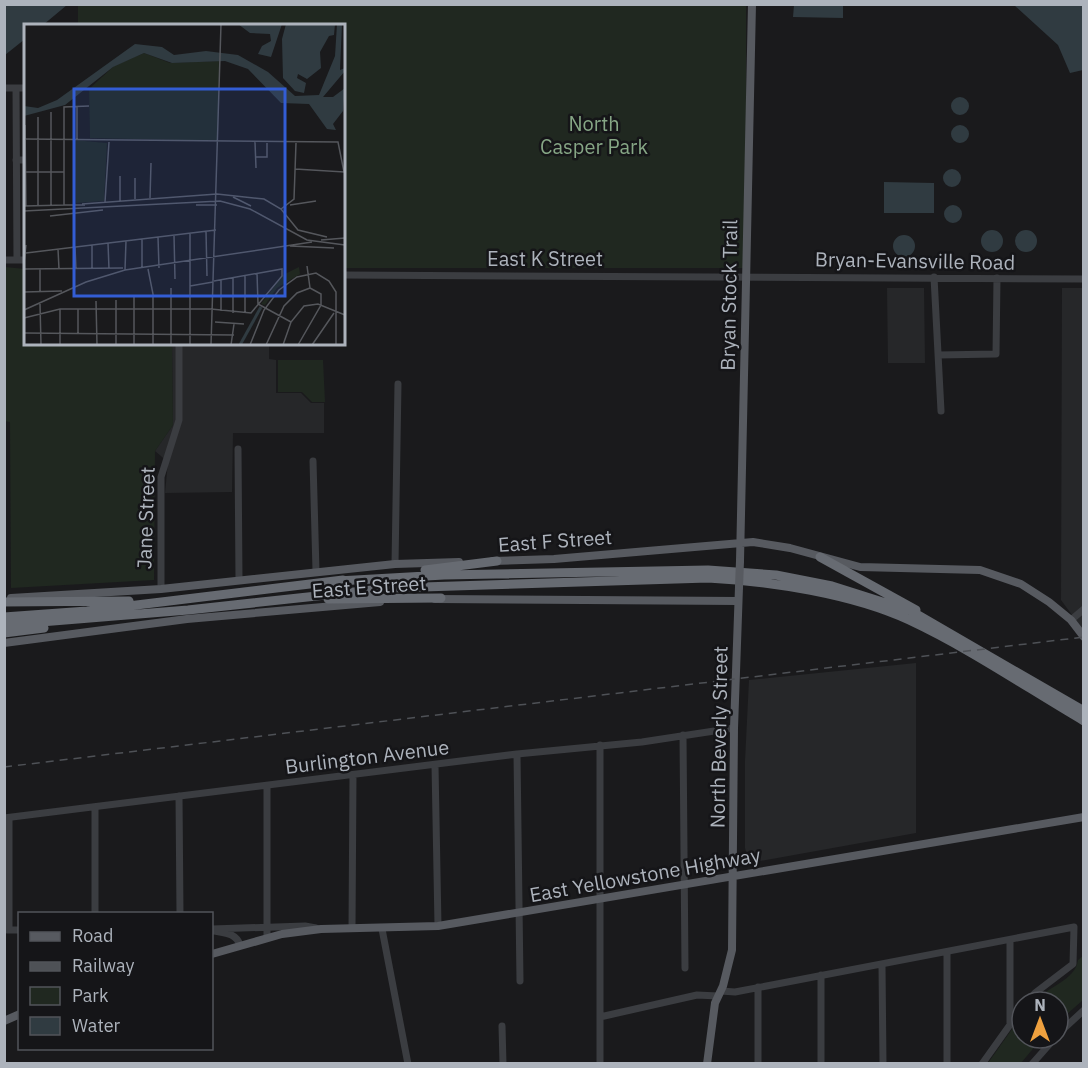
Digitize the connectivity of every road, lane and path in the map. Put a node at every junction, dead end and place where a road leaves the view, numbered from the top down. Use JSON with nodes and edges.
{"nodes":[{"id":1,"x":752,"y":4,"type":"edge"},
{"id":2,"x":4,"y":88,"type":"edge"},
{"id":3,"x":16,"y":88,"type":"junction"},
{"id":4,"x":24,"y":88,"type":"edge"},
{"id":5,"x":16,"y":160,"type":"junction"},
{"id":6,"x":24,"y":160,"type":"edge"},
{"id":7,"x":4,"y":260,"type":"edge"},
{"id":8,"x":16,"y":260,"type":"junction"},
{"id":9,"x":24,"y":260,"type":"edge"},
{"id":10,"x":345,"y":275,"type":"edge"},
{"id":11,"x":746,"y":275,"type":"junction"},
{"id":12,"x":934,"y":277,"type":"junction"},
{"id":13,"x":998,"y":278,"type":"junction"},
{"id":14,"x":1083,"y":279,"type":"edge"},
{"id":15,"x":179,"y":345,"type":"edge"},
{"id":16,"x":938,"y":355,"type":"junction"},
{"id":17,"x":398,"y":384,"type":"dead end"},
{"id":18,"x":940,"y":411,"type":"dead end"},
{"id":19,"x":238,"y":449,"type":"dead end"},
{"id":20,"x":313,"y":461,"type":"dead end"},
{"id":21,"x":740,"y":542,"type":"junction"},
{"id":22,"x":820,"y":557,"type":"junction"},
{"id":23,"x":497,"y":561,"type":"junction"},
{"id":24,"x":395,"y":564,"type":"junction"},
{"id":25,"x":316,"y":571,"type":"junction"},
{"id":26,"x":239,"y":580,"type":"junction"},
{"id":27,"x":338,"y":581,"type":"junction"},
{"id":28,"x":739,"y":587,"type":"joint"},
{"id":29,"x":161,"y":589,"type":"junction"},
{"id":30,"x":296,"y":597,"type":"junction"},
{"id":31,"x":441,"y":598,"type":"junction"},
{"id":32,"x":4,"y":600,"type":"edge"},
{"id":33,"x":185,"y":600,"type":"junction"},
{"id":34,"x":738,"y":601,"type":"junction"},
{"id":35,"x":1083,"y":609,"type":"edge"},
{"id":36,"x":4,"y":617,"type":"edge"},
{"id":37,"x":89,"y":619,"type":"junction"},
{"id":38,"x":1071,"y":620,"type":"junction"},
{"id":39,"x":4,"y":625,"type":"edge"},
{"id":40,"x":4,"y":633,"type":"edge"},
{"id":41,"x":1083,"y":637,"type":"edge"},
{"id":42,"x":966,"y":641,"type":"junction"},
{"id":43,"x":4,"y":643,"type":"edge"},
{"id":44,"x":1083,"y":711,"type":"edge"},
{"id":45,"x":1083,"y":721,"type":"edge"},
{"id":46,"x":734,"y":729,"type":"junction"},
{"id":47,"x":683,"y":735,"type":"junction"},
{"id":48,"x":600,"y":745,"type":"junction"},
{"id":49,"x":517,"y":754,"type":"junction"},
{"id":50,"x":435,"y":765,"type":"junction"},
{"id":51,"x":353,"y":775,"type":"junction"},
{"id":52,"x":267,"y":787,"type":"junction"},
{"id":53,"x":179,"y":796,"type":"junction"},
{"id":54,"x":95,"y":807,"type":"junction"},
{"id":55,"x":1083,"y":817,"type":"edge"},
{"id":56,"x":7,"y":818,"type":"edge"},
{"id":57,"x":734,"y":877,"type":"junction"},
{"id":58,"x":684,"y":884,"type":"junction"},
{"id":59,"x":602,"y":898,"type":"junction"},
{"id":60,"x":95,"y":912,"type":"edge"},
{"id":61,"x":180,"y":912,"type":"edge"},
{"id":62,"x":520,"y":912,"type":"junction"},
{"id":63,"x":438,"y":926,"type":"junction"},
{"id":64,"x":266,"y":927,"type":"junction"},
{"id":65,"x":352,"y":928,"type":"junction"},
{"id":66,"x":321,"y":929,"type":"junction"},
{"id":67,"x":382,"y":929,"type":"junction"},
{"id":68,"x":7,"y":930,"type":"edge"},
{"id":69,"x":213,"y":930,"type":"edge"},
{"id":70,"x":213,"y":930,"type":"edge"},
{"id":71,"x":267,"y":938,"type":"junction"},
{"id":72,"x":1010,"y":942,"type":"junction"},
{"id":73,"x":240,"y":945,"type":"junction"},
{"id":74,"x":947,"y":952,"type":"junction"},
{"id":75,"x":213,"y":954,"type":"edge"},
{"id":76,"x":882,"y":965,"type":"junction"},
{"id":77,"x":684,"y":968,"type":"dead end"},
{"id":78,"x":822,"y":975,"type":"junction"},
{"id":79,"x":520,"y":981,"type":"dead end"},
{"id":80,"x":758,"y":987,"type":"junction"},
{"id":81,"x":1010,"y":990,"type":"edge"},
{"id":82,"x":1039,"y":990,"type":"edge"},
{"id":83,"x":720,"y":994,"type":"junction"},
{"id":84,"x":1083,"y":1010,"type":"edge"},
{"id":85,"x":18,"y":1015,"type":"edge"},
{"id":86,"x":600,"y":1017,"type":"junction"},
{"id":87,"x":4,"y":1021,"type":"edge"},
{"id":88,"x":1070,"y":1022,"type":"edge"},
{"id":89,"x":1010,"y":1023,"type":"edge"},
{"id":90,"x":502,"y":1026,"type":"dead end"},
{"id":91,"x":1044,"y":1050,"type":"edge"},
{"id":92,"x":408,"y":1064,"type":"edge"},
{"id":93,"x":503,"y":1064,"type":"edge"},
{"id":94,"x":600,"y":1064,"type":"edge"},
{"id":95,"x":708,"y":1064,"type":"edge"},
{"id":96,"x":758,"y":1064,"type":"edge"},
{"id":97,"x":821,"y":1064,"type":"edge"},
{"id":98,"x":883,"y":1064,"type":"edge"},
{"id":99,"x":947,"y":1064,"type":"edge"},
{"id":100,"x":982,"y":1064,"type":"edge"},
{"id":101,"x":1032,"y":1064,"type":"edge"}],
"edges":[{"from":1,"to":11,"type":"main road","name":"Bryan Stock Trail"},
{"from":2,"to":3,"type":"street"},
{"from":3,"to":4,"type":"street"},
{"from":3,"to":5,"type":"street"},
{"from":5,"to":6,"type":"street"},
{"from":5,"to":8,"type":"street"},
{"from":7,"to":8,"type":"street"},
{"from":8,"to":9,"type":"street"},
{"from":10,"to":11,"type":"street","name":"East K Street"},
{"from":11,"to":12,"type":"street","name":"Bryan-Evansville Road"},
{"from":11,"to":21,"type":"main road","name":"Bryan Stock Trail"},
{"from":12,"to":13,"type":"street","name":"Bryan-Evansville Road"},
{"from":12,"to":16,"type":"street"},
{"from":13,"to":14,"type":"street","name":"Bryan-Evansville Road"},
{"from":13,"to":16,"type":"street"},
{"from":15,"to":29,"type":"street","name":"Jane Street"},
{"from":16,"to":18,"type":"street"},
{"from":17,"to":24,"type":"street"},
{"from":19,"to":26,"type":"street"},
{"from":20,"to":25,"type":"street"},
{"from":21,"to":22,"type":"main road","name":"East F Street"},
{"from":21,"to":23,"type":"main road","name":"East F Street"},
{"from":21,"to":28,"type":"main road","name":"Bryan Stock Trail","bridge":true},
{"from":22,"to":38,"type":"main road","name":"East F Street"},
{"from":22,"to":42,"type":"highway"},
{"from":23,"to":24,"type":"main road","name":"East F Street"},
{"from":23,"to":27,"type":"highway"},
{"from":24,"to":25,"type":"main road","name":"East F Street"},
{"from":25,"to":26,"type":"main road","name":"East F Street"},
{"from":26,"to":29,"type":"main road","name":"East F Street"},
{"from":27,"to":33,"type":"highway"},
{"from":27,"to":42,"type":"highway"},
{"from":28,"to":34,"type":"main road","name":"North Beverly Street"},
{"from":29,"to":32,"type":"main road","name":"East F Street"},
{"from":30,"to":31,"type":"highway"},
{"from":30,"to":37,"type":"highway"},
{"from":30,"to":45,"type":"highway"},
{"from":31,"to":34,"type":"main road","name":"East E Street"},
{"from":31,"to":43,"type":"main road","name":"East E Street"},
{"from":32,"to":33,"type":"highway"},
{"from":33,"to":36,"type":"highway"},
{"from":34,"to":46,"type":"main road","name":"North Beverly Street"},
{"from":35,"to":38,"type":"street"},
{"from":37,"to":39,"type":"highway"},
{"from":37,"to":40,"type":"highway"},
{"from":38,"to":41,"type":"main road","name":"East F Street"},
{"from":42,"to":44,"type":"highway"},
{"from":46,"to":47,"type":"street","name":"Burlington Avenue"},
{"from":46,"to":57,"type":"main road","name":"North Beverly Street"},
{"from":47,"to":48,"type":"street","name":"Burlington Avenue"},
{"from":47,"to":58,"type":"street"},
{"from":48,"to":49,"type":"street","name":"Burlington Avenue"},
{"from":48,"to":59,"type":"street"},
{"from":49,"to":50,"type":"street","name":"Burlington Avenue"},
{"from":49,"to":62,"type":"street"},
{"from":50,"to":51,"type":"street","name":"Burlington Avenue"},
{"from":50,"to":63,"type":"street"},
{"from":51,"to":52,"type":"street","name":"Burlington Avenue"},
{"from":51,"to":65,"type":"street"},
{"from":52,"to":53,"type":"street","name":"Burlington Avenue"},
{"from":52,"to":64,"type":"street"},
{"from":53,"to":54,"type":"street","name":"Burlington Avenue"},
{"from":53,"to":61,"type":"street"},
{"from":54,"to":56,"type":"street","name":"Burlington Avenue"},
{"from":54,"to":60,"type":"street"},
{"from":55,"to":57,"type":"main road","name":"East Yellowstone Highway"},
{"from":56,"to":68,"type":"street"},
{"from":57,"to":58,"type":"main road","name":"East Yellowstone Highway"},
{"from":57,"to":83,"type":"main road","name":"North Beverly Street"},
{"from":58,"to":59,"type":"main road","name":"East Yellowstone Highway"},
{"from":58,"to":77,"type":"street"},
{"from":59,"to":62,"type":"main road","name":"East Yellowstone Highway"},
{"from":59,"to":86,"type":"street"},
{"from":62,"to":63,"type":"main road","name":"East Yellowstone Highway"},
{"from":62,"to":79,"type":"street"},
{"from":63,"to":67,"type":"main road","name":"East Yellowstone Highway"},
{"from":64,"to":66,"type":"street"},
{"from":64,"to":69,"type":"street"},
{"from":64,"to":71,"type":"street"},
{"from":65,"to":66,"type":"main road","name":"East Yellowstone Highway"},
{"from":65,"to":67,"type":"main road","name":"East Yellowstone Highway"},
{"from":66,"to":71,"type":"main road","name":"East Yellowstone Highway"},
{"from":67,"to":92,"type":"street"},
{"from":70,"to":73,"type":"street"},
{"from":71,"to":73,"type":"main road","name":"East Yellowstone Highway"},
{"from":72,"to":74,"type":"street"},
{"from":72,"to":81,"type":"street"},
{"from":72,"to":82,"type":"street"},
{"from":73,"to":75,"type":"main road","name":"East Yellowstone Highway"},
{"from":74,"to":76,"type":"street"},
{"from":74,"to":99,"type":"street"},
{"from":76,"to":78,"type":"street"},
{"from":76,"to":98,"type":"street"},
{"from":78,"to":80,"type":"street"},
{"from":78,"to":97,"type":"street"},
{"from":80,"to":83,"type":"street"},
{"from":80,"to":96,"type":"street"},
{"from":83,"to":86,"type":"street"},
{"from":83,"to":95,"type":"main road","name":"North Beverly Street"},
{"from":84,"to":88,"type":"street"},
{"from":85,"to":87,"type":"main road"},
{"from":86,"to":94,"type":"street"},
{"from":89,"to":100,"type":"street"},
{"from":90,"to":93,"type":"street"},
{"from":91,"to":101,"type":"street"}]}
